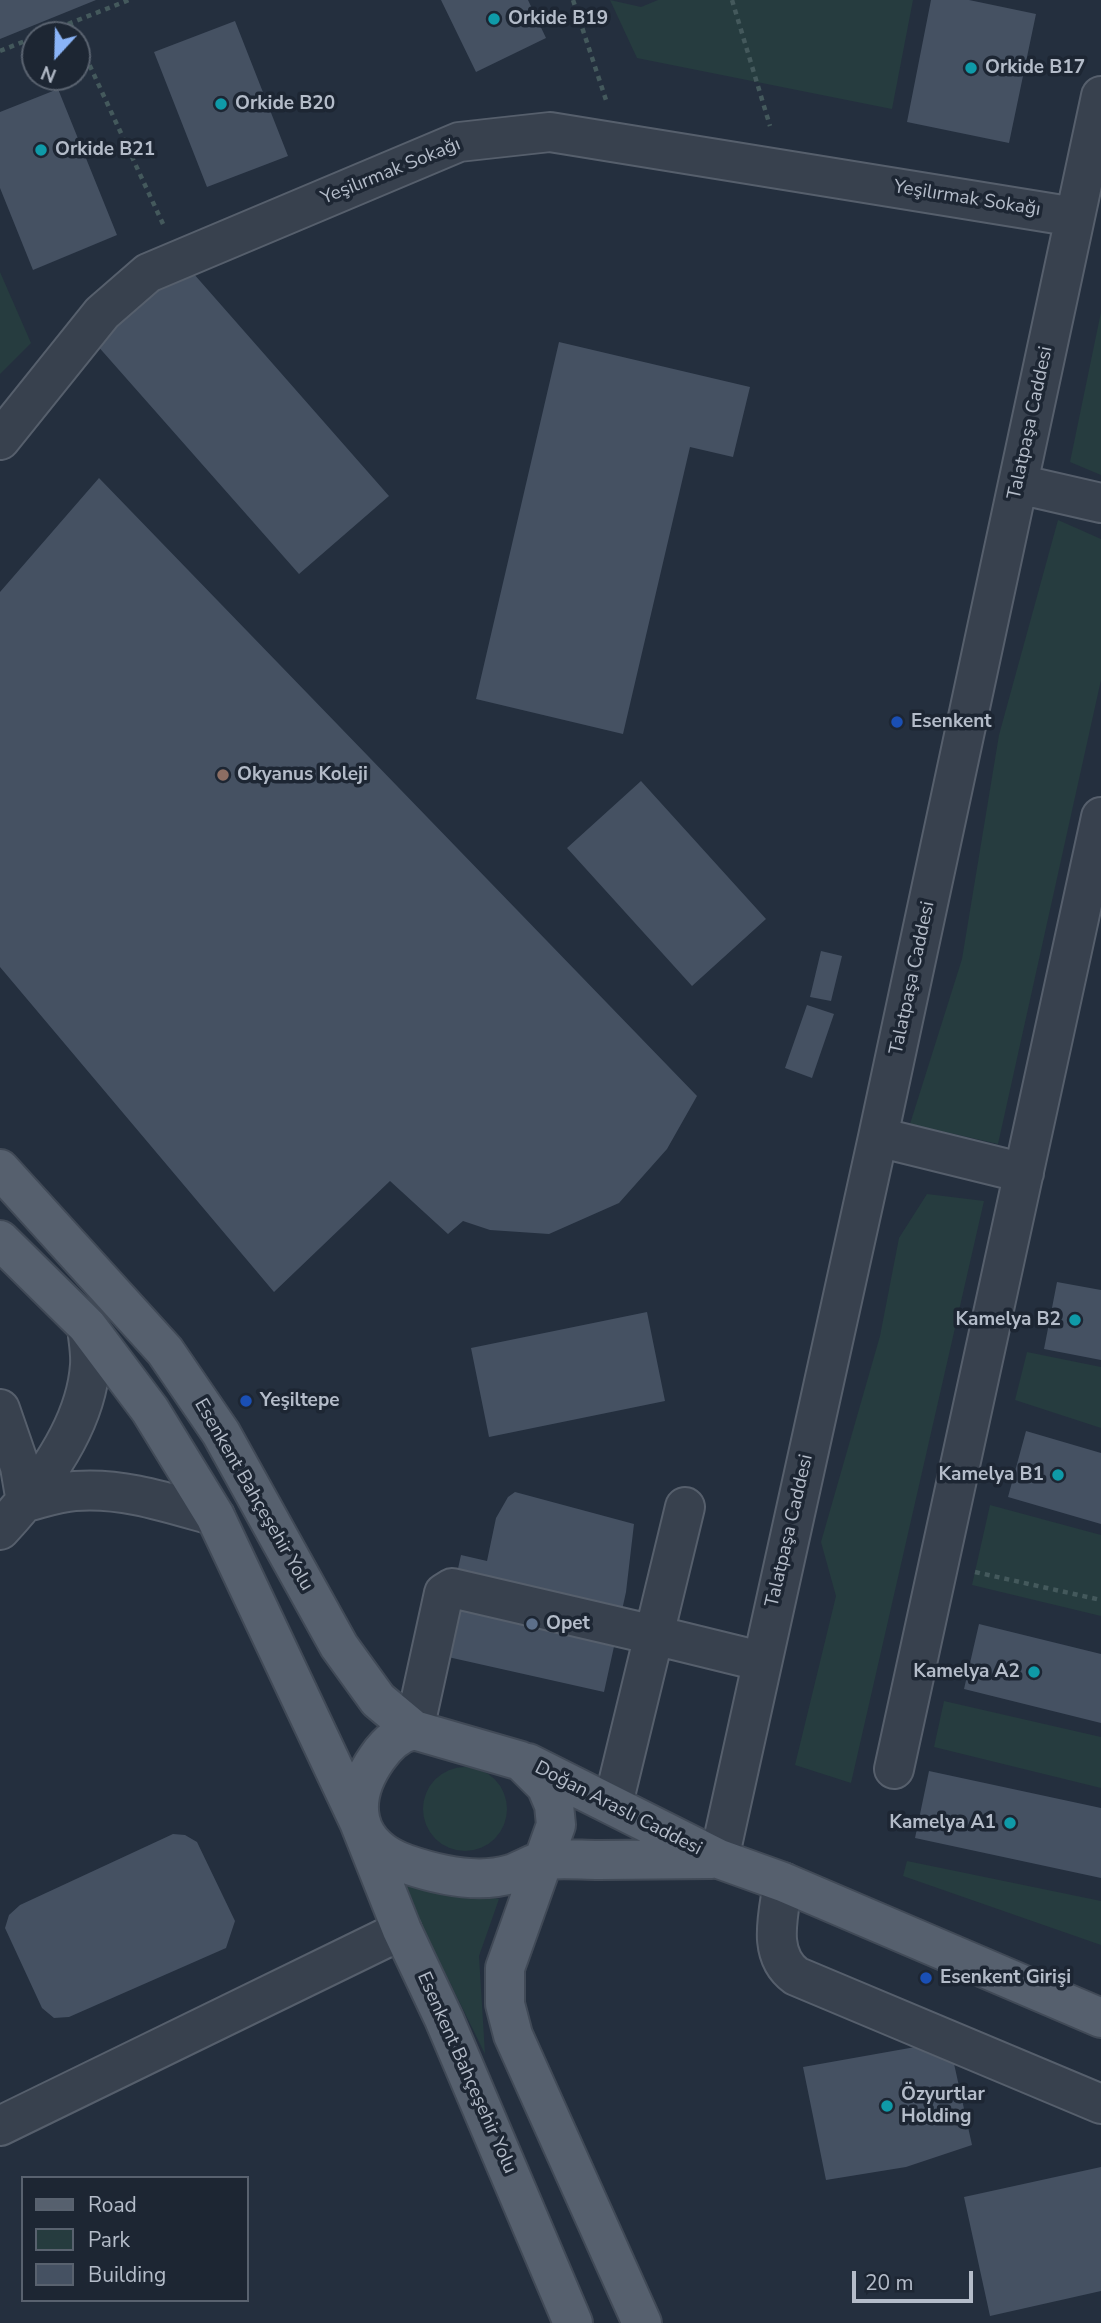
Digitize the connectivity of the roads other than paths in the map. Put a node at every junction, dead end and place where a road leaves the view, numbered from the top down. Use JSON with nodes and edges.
{"nodes":[{"id":1,"x":1101,"y":96,"type":"edge"},
{"id":2,"x":1075,"y":217,"type":"junction"},
{"id":3,"x":0,"y":440,"type":"edge"},
{"id":4,"x":1018,"y":484,"type":"junction"},
{"id":5,"x":1101,"y":503,"type":"edge"},
{"id":6,"x":1101,"y":817,"type":"edge"},
{"id":7,"x":878,"y":1137,"type":"junction"},
{"id":8,"x":0,"y":1169,"type":"edge"},
{"id":9,"x":1024,"y":1173,"type":"junction"},
{"id":10,"x":0,"y":1240,"type":"edge"},
{"id":11,"x":87,"y":1326,"type":"junction"},
{"id":12,"x":0,"y":1409,"type":"edge"},
{"id":13,"x":26,"y":1502,"type":"junction"},
{"id":14,"x":685,"y":1507,"type":"dead end"},
{"id":15,"x":215,"y":1516,"type":"junction"},
{"id":16,"x":0,"y":1530,"type":"edge"},
{"id":17,"x":654,"y":1635,"type":"junction"},
{"id":18,"x":761,"y":1661,"type":"junction"},
{"id":19,"x":414,"y":1730,"type":"junction"},
{"id":20,"x":512,"y":1757,"type":"junction"},
{"id":21,"x":894,"y":1769,"type":"dead end"},
{"id":22,"x":613,"y":1804,"type":"junction"},
{"id":23,"x":359,"y":1822,"type":"junction"},
{"id":24,"x":719,"y":1859,"type":"junction"},
{"id":25,"x":544,"y":1860,"type":"junction"},
{"id":26,"x":783,"y":1882,"type":"junction"},
{"id":27,"x":402,"y":1930,"type":"junction"},
{"id":28,"x":1101,"y":2018,"type":"edge"},
{"id":29,"x":1101,"y":2104,"type":"edge"},
{"id":30,"x":0,"y":2126,"type":"edge"},
{"id":31,"x":573,"y":2323,"type":"edge"},
{"id":32,"x":642,"y":2323,"type":"edge"}],
"edges":[{"from":1,"to":2,"type":"street","name":"Talatpaşa Caddesi"},
{"from":2,"to":3,"type":"street","name":"Yeşilırmak Sokağı"},
{"from":2,"to":4,"type":"street","name":"Talatpaşa Caddesi"},
{"from":4,"to":5,"type":"street"},
{"from":4,"to":7,"type":"street","name":"Talatpaşa Caddesi"},
{"from":6,"to":9,"type":"street"},
{"from":7,"to":9,"type":"street"},
{"from":7,"to":18,"type":"street","name":"Talatpaşa Caddesi"},
{"from":8,"to":19,"type":"main road","name":"Esenkent Bahçeşehir Yolu"},
{"from":9,"to":21,"type":"street"},
{"from":10,"to":11,"type":"main road","name":"Esenkent Bahçeşehir Yolu"},
{"from":11,"to":13,"type":"street"},
{"from":11,"to":15,"type":"main road","name":"Esenkent Bahçeşehir Yolu"},
{"from":12,"to":13,"type":"street"},
{"from":13,"to":15,"type":"street"},
{"from":13,"to":16,"type":"street"},
{"from":14,"to":17,"type":"street"},
{"from":15,"to":23,"type":"main road","name":"Esenkent Bahçeşehir Yolu"},
{"from":17,"to":18,"type":"street"},
{"from":17,"to":19,"type":"street"},
{"from":17,"to":22,"type":"street"},
{"from":18,"to":24,"type":"street","name":"Talatpaşa Caddesi"},
{"from":19,"to":20,"type":"main road","name":"Esenkent Bahçeşehir Yolu"},
{"from":19,"to":23,"type":"main road","name":"Esenkent Bahçeşehir Yolu"},
{"from":20,"to":22,"type":"main road","name":"Doğan Araslı Caddesi"},
{"from":20,"to":25,"type":"main road","name":"Esenkent Bahçeşehir Yolu"},
{"from":22,"to":24,"type":"main road","name":"Doğan Araslı Caddesi"},
{"from":23,"to":25,"type":"main road","name":"Esenkent Bahçeşehir Yolu"},
{"from":23,"to":27,"type":"main road","name":"Esenkent Bahçeşehir Yolu"},
{"from":24,"to":25,"type":"main road","name":"Doğan Araslı Caddesi"},
{"from":24,"to":26,"type":"main road"},
{"from":25,"to":32,"type":"main road","name":"Esenkent Bahçeşehir Yolu"},
{"from":26,"to":28,"type":"main road"},
{"from":26,"to":29,"type":"street"},
{"from":27,"to":30,"type":"street"},
{"from":27,"to":31,"type":"main road","name":"Esenkent Bahçeşehir Yolu"}]}
